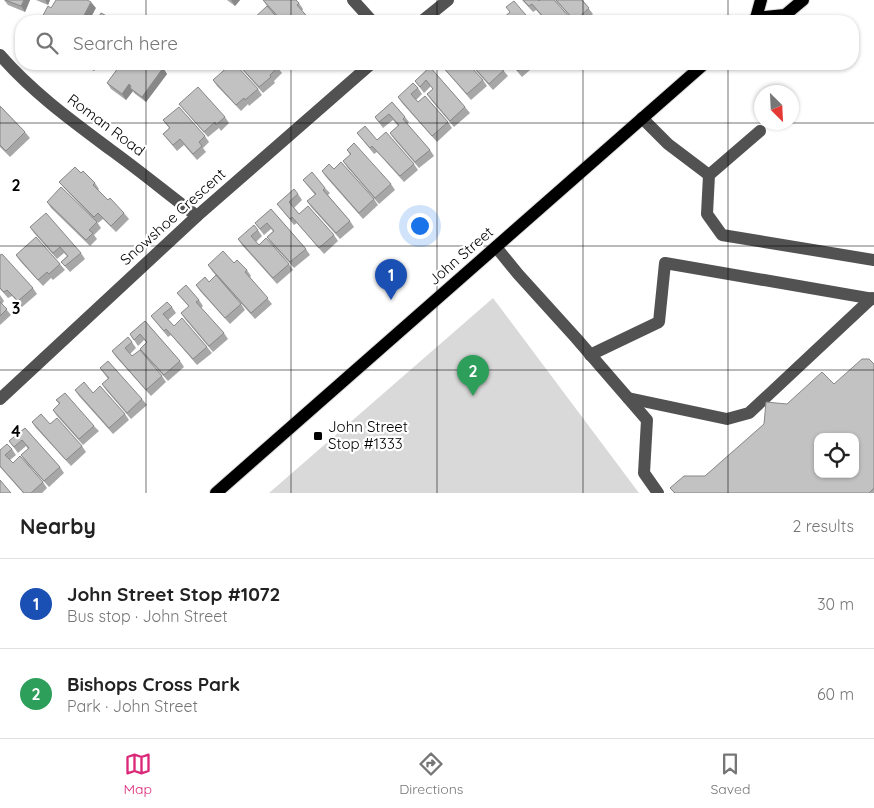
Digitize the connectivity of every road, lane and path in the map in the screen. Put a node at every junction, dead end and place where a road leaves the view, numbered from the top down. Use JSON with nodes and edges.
{"nodes":[{"id":1,"x":353,"y":0,"type":"edge"},
{"id":2,"x":448,"y":0,"type":"edge"},
{"id":3,"x":761,"y":0,"type":"edge"},
{"id":4,"x":802,"y":0,"type":"edge"},
{"id":5,"x":367,"y":15,"type":"edge"},
{"id":6,"x":429,"y":15,"type":"edge"},
{"id":7,"x":756,"y":15,"type":"edge"},
{"id":8,"x":786,"y":15,"type":"edge"},
{"id":9,"x":0,"y":56,"type":"edge"},
{"id":10,"x":364,"y":70,"type":"edge"},
{"id":11,"x":697,"y":70,"type":"edge"},
{"id":12,"x":642,"y":118,"type":"junction"},
{"id":13,"x":760,"y":131,"type":"dead end"},
{"id":14,"x":709,"y":175,"type":"junction"},
{"id":15,"x":196,"y":216,"type":"junction"},
{"id":16,"x":496,"y":247,"type":"junction"},
{"id":17,"x":874,"y":260,"type":"edge"},
{"id":18,"x":873,"y":299,"type":"edge"},
{"id":19,"x":590,"y":355,"type":"junction"},
{"id":20,"x":628,"y":398,"type":"junction"},
{"id":21,"x":0,"y":399,"type":"edge"},
{"id":22,"x":216,"y":493,"type":"edge"},
{"id":23,"x":658,"y":493,"type":"edge"}],
"edges":[{"from":1,"to":5,"type":"street"},
{"from":2,"to":6,"type":"street"},
{"from":3,"to":7,"type":"main road"},
{"from":4,"to":8,"type":"main road"},
{"from":9,"to":15,"type":"street","name":"Roman Road"},
{"from":10,"to":15,"type":"street","name":"Snowshoe Crescent"},
{"from":11,"to":12,"type":"main road","name":"John Street"},
{"from":12,"to":14,"type":"street"},
{"from":12,"to":16,"type":"main road","name":"John Street"},
{"from":13,"to":14,"type":"street"},
{"from":14,"to":17,"type":"street"},
{"from":15,"to":21,"type":"street","name":"Snowshoe Crescent"},
{"from":16,"to":19,"type":"street"},
{"from":16,"to":22,"type":"main road","name":"John Street"},
{"from":18,"to":19,"type":"street"},
{"from":18,"to":20,"type":"street"},
{"from":19,"to":20,"type":"street"},
{"from":20,"to":23,"type":"street"}]}
